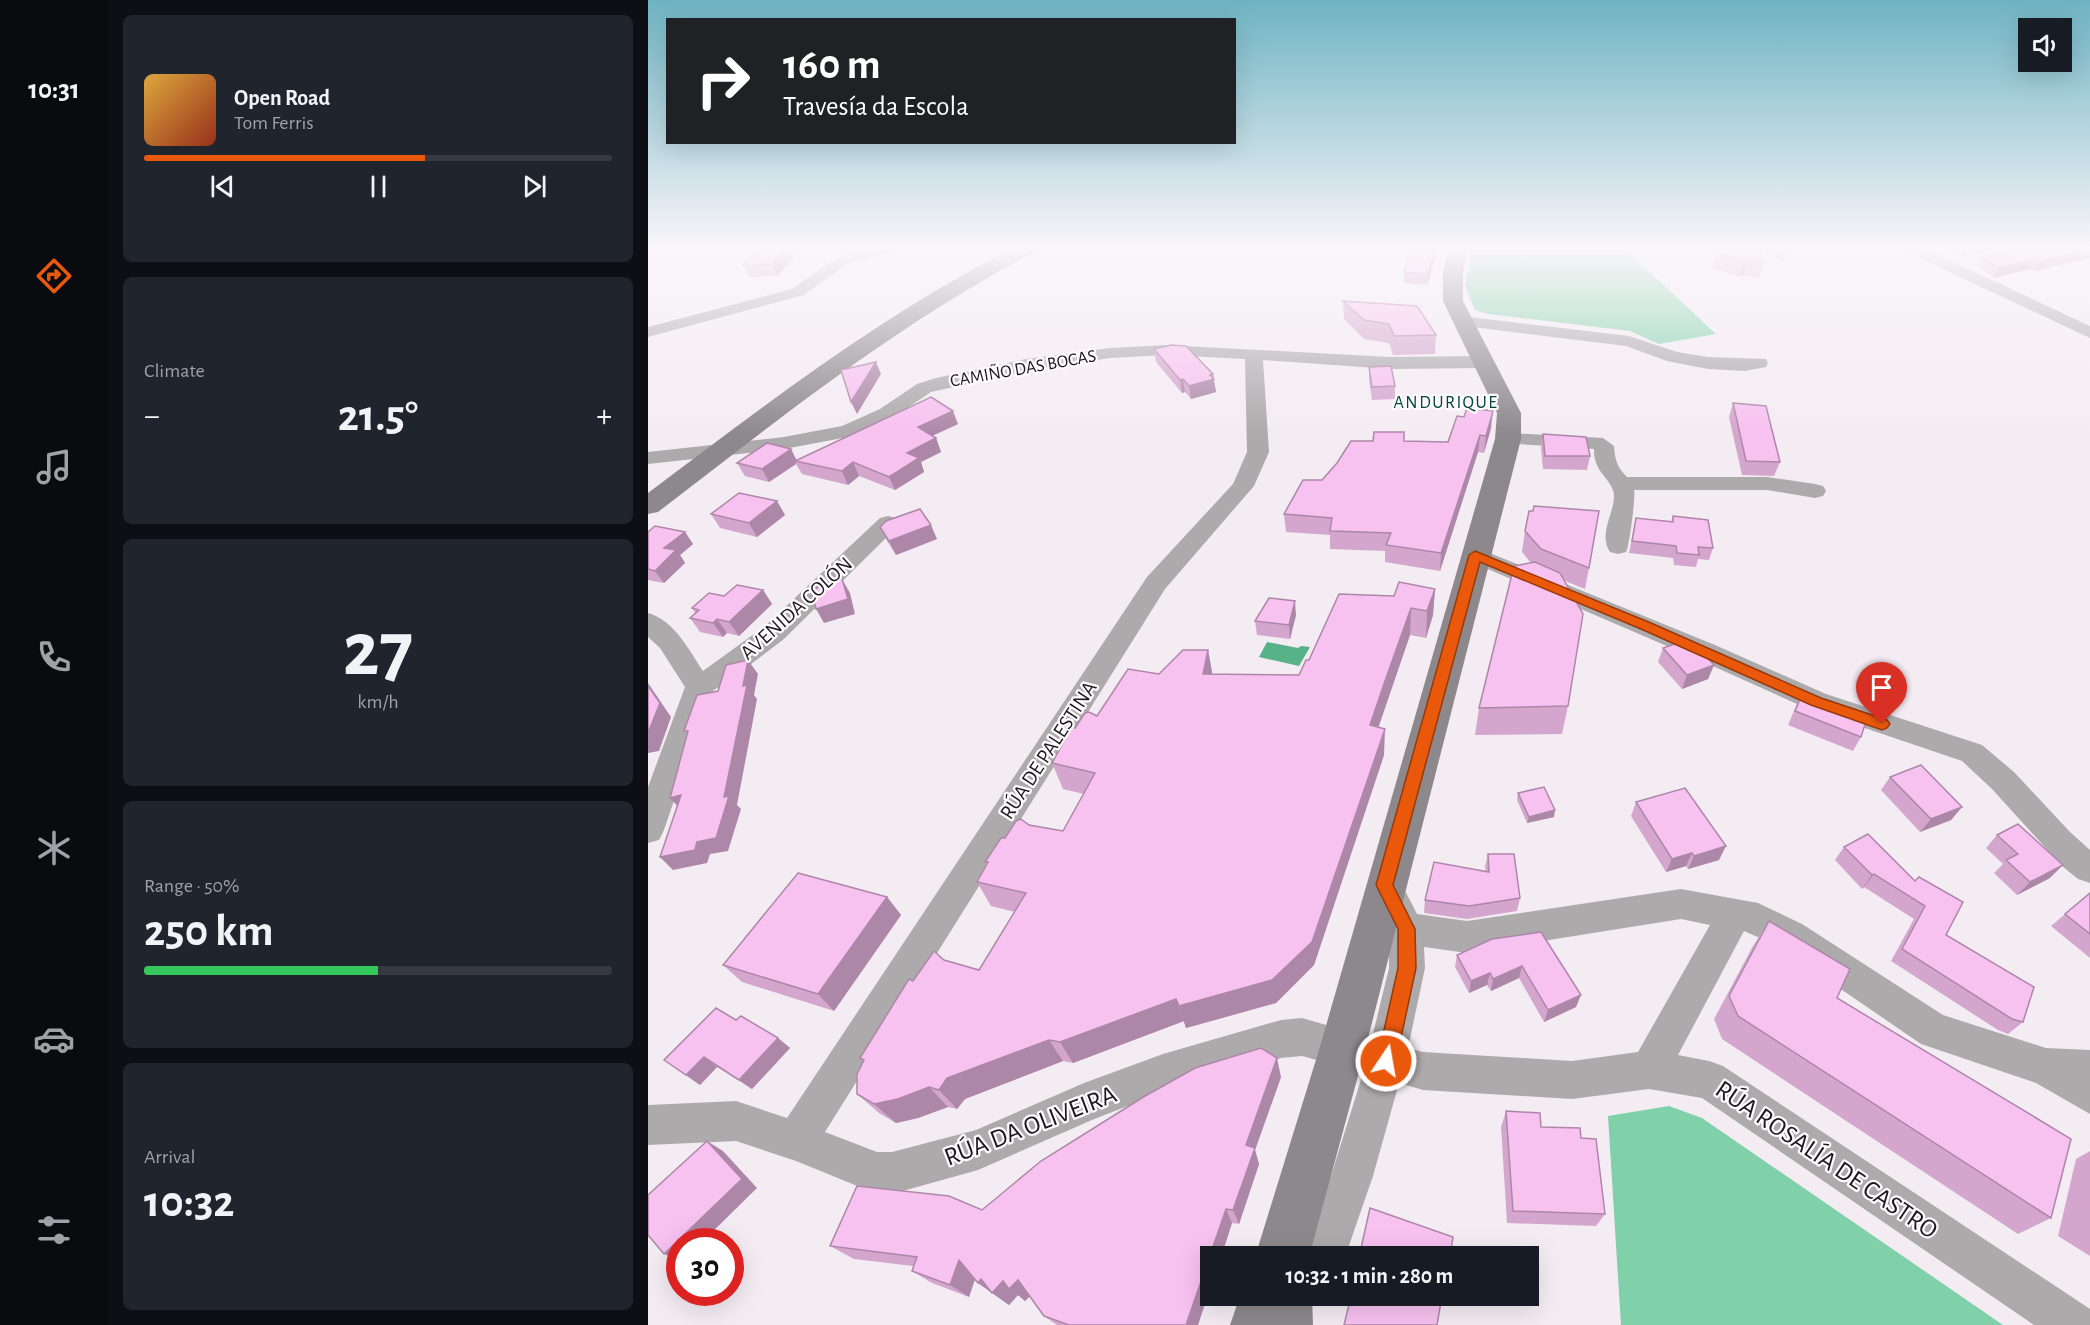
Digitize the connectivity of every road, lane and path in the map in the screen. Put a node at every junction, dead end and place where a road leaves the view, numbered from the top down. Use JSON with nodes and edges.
{"nodes":[{"id":1,"x":727,"y":311,"type":"edge"},
{"id":2,"x":918,"y":311,"type":"edge"},
{"id":3,"x":1458,"y":311,"type":"edge"},
{"id":4,"x":2043,"y":311,"type":"edge"},
{"id":5,"x":1462,"y":321,"type":"junction"},
{"id":6,"x":648,"y":332,"type":"edge"},
{"id":7,"x":2090,"y":333,"type":"edge"},
{"id":8,"x":1254,"y":354,"type":"junction"},
{"id":9,"x":1484,"y":362,"type":"junction"},
{"id":10,"x":1759,"y":363,"type":"dead end"},
{"id":11,"x":1508,"y":439,"type":"junction"},
{"id":12,"x":721,"y":451,"type":"junction"},
{"id":13,"x":648,"y":458,"type":"edge"},
{"id":14,"x":1622,"y":483,"type":"junction"},
{"id":15,"x":1815,"y":491,"type":"dead end"},
{"id":16,"x":648,"y":506,"type":"edge"},
{"id":17,"x":888,"y":523,"type":"edge"},
{"id":18,"x":1618,"y":547,"type":"dead end"},
{"id":19,"x":1475,"y":555,"type":"junction"},
{"id":20,"x":648,"y":622,"type":"edge"},
{"id":21,"x":699,"y":686,"type":"junction"},
{"id":22,"x":648,"y":830,"type":"edge"},
{"id":23,"x":2090,"y":869,"type":"edge"},
{"id":24,"x":1385,"y":885,"type":"junction"},
{"id":25,"x":1736,"y":914,"type":"junction"},
{"id":26,"x":1406,"y":929,"type":"junction"},
{"id":27,"x":1364,"y":1056,"type":"junction"},
{"id":28,"x":2045,"y":1066,"type":"junction"},
{"id":29,"x":2090,"y":1069,"type":"edge"},
{"id":30,"x":1649,"y":1070,"type":"junction"},
{"id":31,"x":2090,"y":1094,"type":"edge"},
{"id":32,"x":648,"y":1125,"type":"edge"},
{"id":33,"x":796,"y":1141,"type":"junction"},
{"id":34,"x":1286,"y":1246,"type":"edge"},
{"id":35,"x":1327,"y":1246,"type":"edge"},
{"id":36,"x":1265,"y":1306,"type":"edge"},
{"id":37,"x":1284,"y":1306,"type":"edge"},
{"id":38,"x":1305,"y":1306,"type":"edge"},
{"id":39,"x":1258,"y":1325,"type":"edge"},
{"id":40,"x":1285,"y":1325,"type":"edge"},
{"id":41,"x":1298,"y":1325,"type":"edge"},
{"id":42,"x":2074,"y":1325,"type":"edge"}],
"edges":[{"from":1,"to":6,"type":"street"},
{"from":2,"to":12,"type":"main road"},
{"from":3,"to":5,"type":"main road"},
{"from":4,"to":7,"type":"street"},
{"from":5,"to":9,"type":"main road"},
{"from":5,"to":10,"type":"street"},
{"from":8,"to":9,"type":"street","name":"CAMIÑO DAS BOCAS"},
{"from":8,"to":12,"type":"street","name":"CAMIÑO DAS BOCAS"},
{"from":8,"to":33,"type":"street","name":"RÚA DE PALESTINA"},
{"from":9,"to":11,"type":"main road"},
{"from":11,"to":14,"type":"street"},
{"from":11,"to":19,"type":"main road"},
{"from":12,"to":13,"type":"street","name":"CAMIÑO DAS BOCAS"},
{"from":12,"to":16,"type":"main road"},
{"from":14,"to":15,"type":"street"},
{"from":14,"to":18,"type":"street"},
{"from":17,"to":21,"type":"street","name":"AVENIDA COLÓN"},
{"from":19,"to":23,"type":"street"},
{"from":19,"to":24,"type":"main road"},
{"from":20,"to":21,"type":"street"},
{"from":21,"to":22,"type":"street"},
{"from":24,"to":26,"type":"street"},
{"from":24,"to":27,"type":"main road"},
{"from":25,"to":26,"type":"street"},
{"from":25,"to":28,"type":"street"},
{"from":25,"to":30,"type":"street"},
{"from":26,"to":27,"type":"street"},
{"from":27,"to":30,"type":"street","name":"RÚA ROSALÍA DE CASTRO"},
{"from":27,"to":33,"type":"street","name":"RÚA DA OLIVEIRA"},
{"from":27,"to":34,"type":"main road"},
{"from":27,"to":35,"type":"street"},
{"from":28,"to":29,"type":"street"},
{"from":28,"to":31,"type":"street"},
{"from":30,"to":42,"type":"street","name":"RÚA ROSALÍA DE CASTRO"},
{"from":32,"to":33,"type":"street","name":"RÚA DA OLIVEIRA"},
{"from":36,"to":39,"type":"main road"},
{"from":37,"to":40,"type":"main road"},
{"from":38,"to":41,"type":"street"}]}
